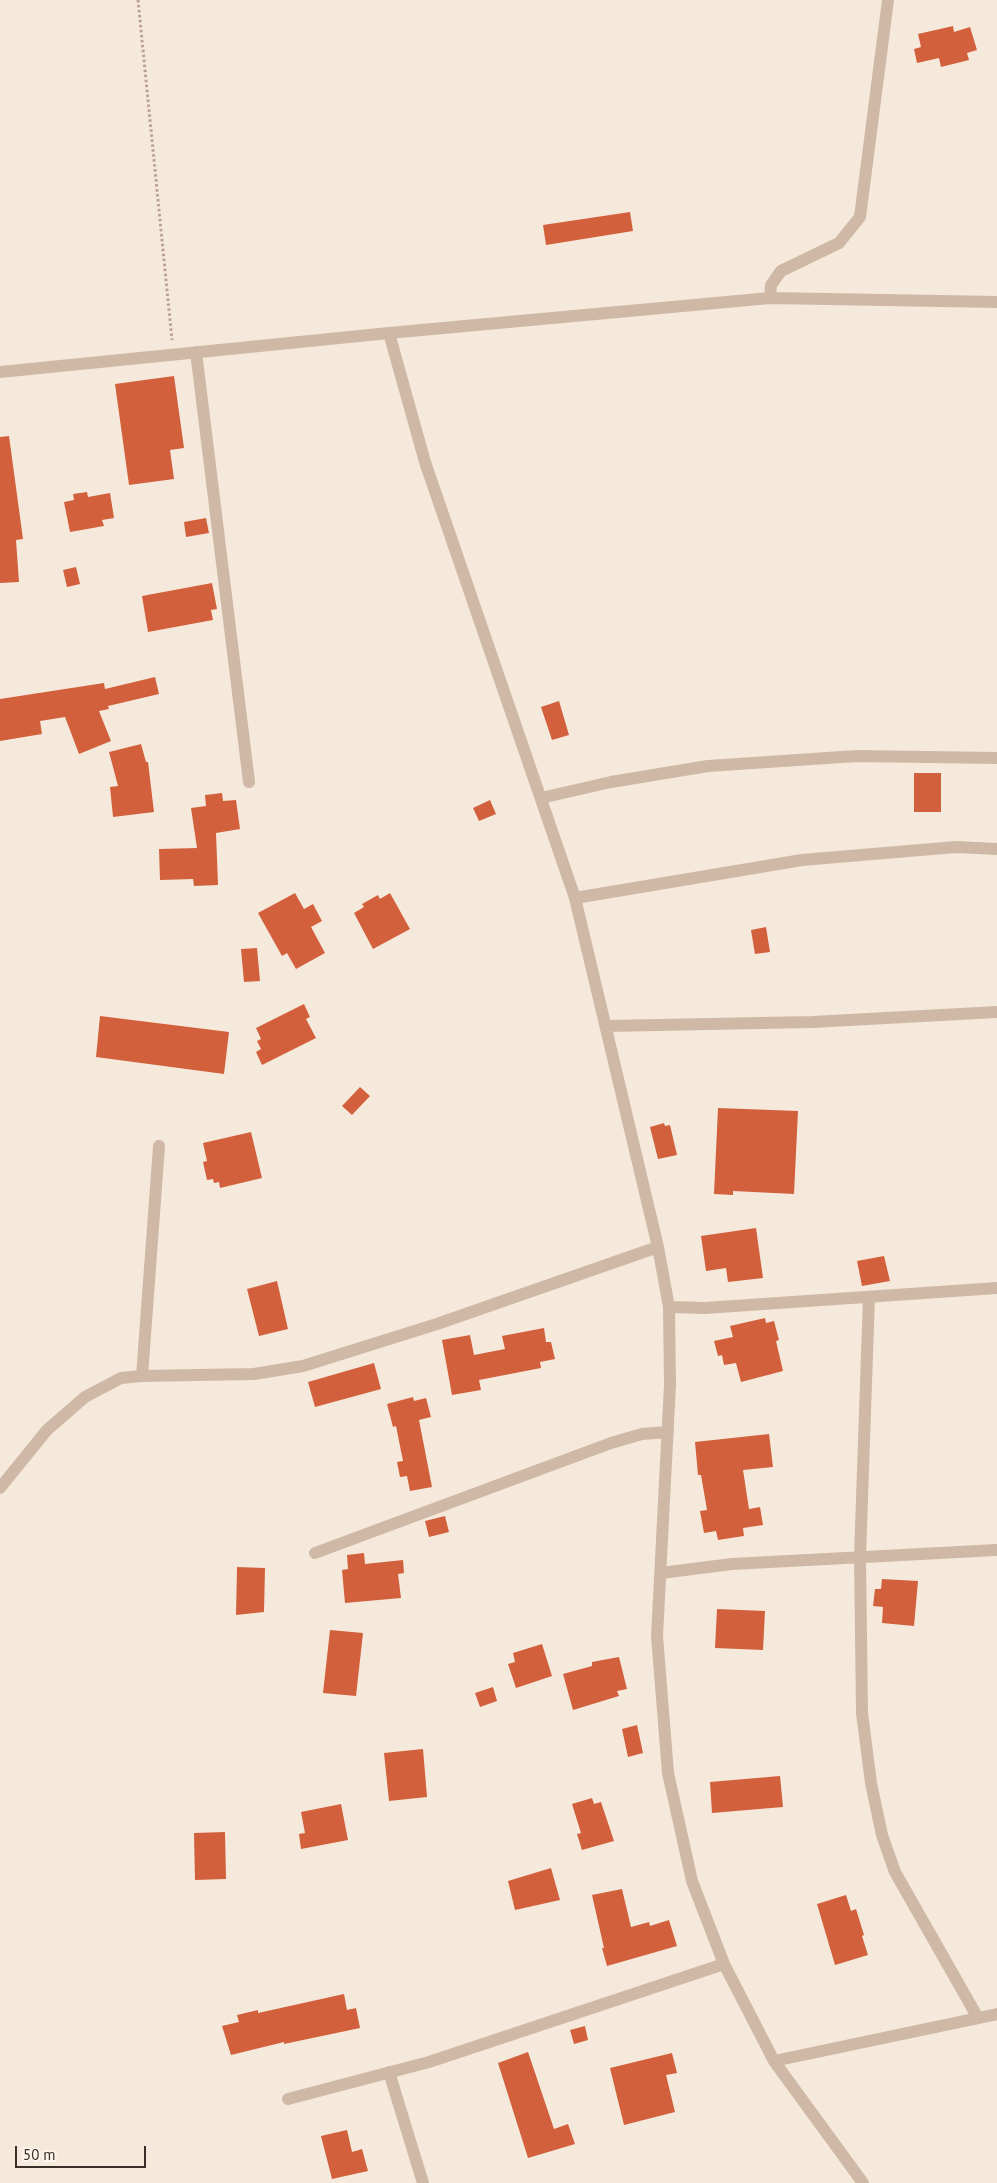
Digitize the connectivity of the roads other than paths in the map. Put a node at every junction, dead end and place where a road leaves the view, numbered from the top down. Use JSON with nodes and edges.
{"nodes":[{"id":1,"x":888,"y":0,"type":"edge"},
{"id":2,"x":770,"y":298,"type":"junction"},
{"id":3,"x":997,"y":302,"type":"edge"},
{"id":4,"x":388,"y":333,"type":"junction"},
{"id":5,"x":196,"y":352,"type":"junction"},
{"id":6,"x":0,"y":372,"type":"edge"},
{"id":7,"x":997,"y":758,"type":"edge"},
{"id":8,"x":249,"y":782,"type":"dead end"},
{"id":9,"x":541,"y":798,"type":"junction"},
{"id":10,"x":997,"y":849,"type":"edge"},
{"id":11,"x":575,"y":898,"type":"junction"},
{"id":12,"x":997,"y":1012,"type":"edge"},
{"id":13,"x":606,"y":1026,"type":"junction"},
{"id":14,"x":159,"y":1146,"type":"dead end"},
{"id":15,"x":658,"y":1247,"type":"junction"},
{"id":16,"x":997,"y":1288,"type":"edge"},
{"id":17,"x":868,"y":1297,"type":"junction"},
{"id":18,"x":670,"y":1307,"type":"junction"},
{"id":19,"x":142,"y":1376,"type":"junction"},
{"id":20,"x":668,"y":1432,"type":"junction"},
{"id":21,"x":0,"y":1488,"type":"edge"},
{"id":22,"x":997,"y":1550,"type":"edge"},
{"id":23,"x":315,"y":1553,"type":"dead end"},
{"id":24,"x":860,"y":1556,"type":"junction"},
{"id":25,"x":660,"y":1573,"type":"junction"},
{"id":26,"x":724,"y":1964,"type":"junction"},
{"id":27,"x":997,"y":2014,"type":"edge"},
{"id":28,"x":978,"y":2018,"type":"junction"},
{"id":29,"x":774,"y":2061,"type":"junction"},
{"id":30,"x":389,"y":2072,"type":"junction"},
{"id":31,"x":288,"y":2099,"type":"dead end"},
{"id":32,"x":423,"y":2183,"type":"edge"},
{"id":33,"x":863,"y":2183,"type":"edge"}],
"edges":[{"from":1,"to":2,"type":"street"},
{"from":2,"to":3,"type":"street"},
{"from":2,"to":4,"type":"street"},
{"from":4,"to":5,"type":"street"},
{"from":4,"to":9,"type":"street"},
{"from":5,"to":6,"type":"street"},
{"from":5,"to":8,"type":"street"},
{"from":7,"to":9,"type":"street"},
{"from":9,"to":11,"type":"street"},
{"from":10,"to":11,"type":"street"},
{"from":11,"to":13,"type":"street"},
{"from":12,"to":13,"type":"street"},
{"from":13,"to":15,"type":"street"},
{"from":14,"to":19,"type":"street"},
{"from":15,"to":18,"type":"street"},
{"from":15,"to":19,"type":"street"},
{"from":16,"to":17,"type":"street"},
{"from":17,"to":18,"type":"street"},
{"from":17,"to":24,"type":"street"},
{"from":18,"to":20,"type":"street"},
{"from":19,"to":21,"type":"street"},
{"from":20,"to":23,"type":"street"},
{"from":20,"to":25,"type":"street"},
{"from":22,"to":24,"type":"street"},
{"from":24,"to":25,"type":"street"},
{"from":24,"to":28,"type":"street"},
{"from":25,"to":26,"type":"street"},
{"from":26,"to":29,"type":"street"},
{"from":26,"to":30,"type":"street"},
{"from":27,"to":28,"type":"street"},
{"from":28,"to":29,"type":"street"},
{"from":29,"to":33,"type":"street"},
{"from":30,"to":31,"type":"street"},
{"from":30,"to":32,"type":"street"}]}
